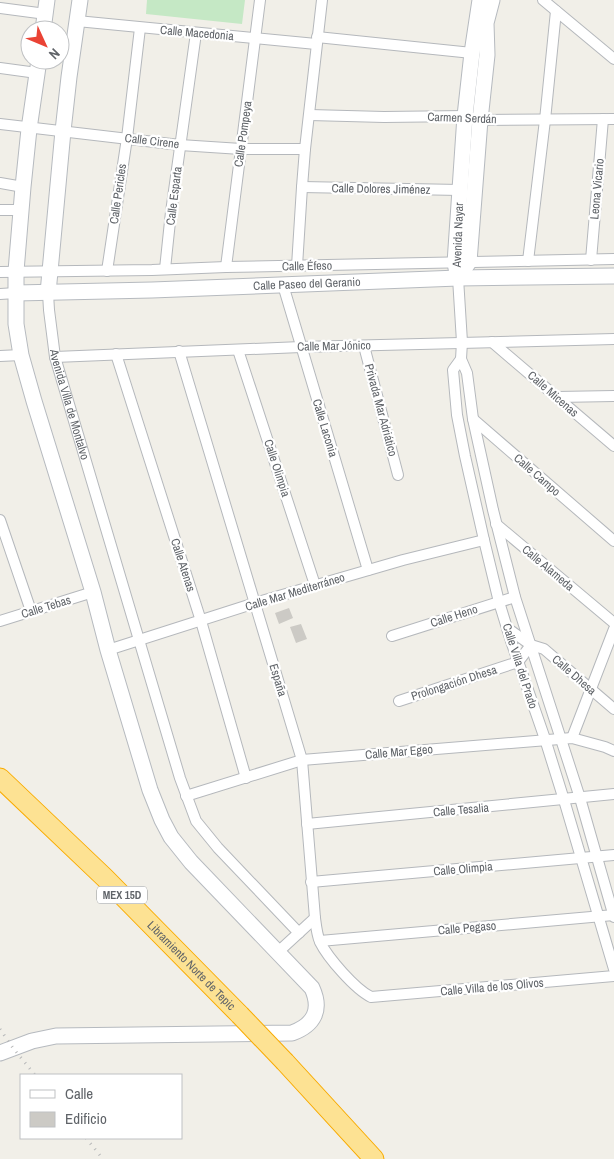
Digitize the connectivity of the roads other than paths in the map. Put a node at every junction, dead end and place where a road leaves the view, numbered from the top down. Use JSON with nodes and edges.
{"nodes":[{"id":1,"x":80,"y":0,"type":"edge"},
{"id":2,"x":260,"y":0,"type":"edge"},
{"id":3,"x":322,"y":0,"type":"edge"},
{"id":4,"x":480,"y":0,"type":"edge"},
{"id":5,"x":492,"y":0,"type":"edge"},
{"id":6,"x":543,"y":0,"type":"edge"},
{"id":7,"x":46,"y":7,"type":"edge"},
{"id":8,"x":0,"y":8,"type":"edge"},
{"id":9,"x":556,"y":11,"type":"junction"},
{"id":10,"x":44,"y":20,"type":"edge"},
{"id":11,"x":77,"y":21,"type":"junction"},
{"id":12,"x":140,"y":28,"type":"junction"},
{"id":13,"x":196,"y":33,"type":"junction"},
{"id":14,"x":256,"y":39,"type":"junction"},
{"id":15,"x":317,"y":41,"type":"junction"},
{"id":16,"x":472,"y":53,"type":"junction"},
{"id":17,"x":614,"y":59,"type":"edge"},
{"id":18,"x":20,"y":67,"type":"edge"},
{"id":19,"x":0,"y":68,"type":"edge"},
{"id":20,"x":37,"y":70,"type":"edge"},
{"id":21,"x":310,"y":114,"type":"junction"},
{"id":22,"x":472,"y":118,"type":"junction"},
{"id":23,"x":609,"y":119,"type":"edge"},
{"id":24,"x":544,"y":120,"type":"junction"},
{"id":25,"x":0,"y":124,"type":"edge"},
{"id":26,"x":30,"y":129,"type":"junction"},
{"id":27,"x":63,"y":131,"type":"junction"},
{"id":28,"x":127,"y":138,"type":"junction"},
{"id":29,"x":180,"y":145,"type":"junction"},
{"id":30,"x":241,"y":149,"type":"junction"},
{"id":31,"x":305,"y":149,"type":"junction"},
{"id":32,"x":0,"y":183,"type":"edge"},
{"id":33,"x":23,"y":187,"type":"junction"},
{"id":34,"x":302,"y":187,"type":"junction"},
{"id":35,"x":460,"y":190,"type":"junction"},
{"id":36,"x":0,"y":210,"type":"edge"},
{"id":37,"x":21,"y":210,"type":"junction"},
{"id":38,"x":614,"y":259,"type":"edge"},
{"id":39,"x":590,"y":260,"type":"junction"},
{"id":40,"x":528,"y":261,"type":"junction"},
{"id":41,"x":462,"y":262,"type":"junction"},
{"id":42,"x":298,"y":266,"type":"junction"},
{"id":43,"x":226,"y":267,"type":"junction"},
{"id":44,"x":166,"y":270,"type":"junction"},
{"id":45,"x":50,"y":271,"type":"junction"},
{"id":46,"x":107,"y":271,"type":"junction"},
{"id":47,"x":0,"y":272,"type":"edge"},
{"id":48,"x":16,"y":272,"type":"junction"},
{"id":49,"x":614,"y":276,"type":"edge"},
{"id":50,"x":458,"y":278,"type":"junction"},
{"id":51,"x":282,"y":285,"type":"junction"},
{"id":52,"x":48,"y":293,"type":"junction"},
{"id":53,"x":0,"y":294,"type":"edge"},
{"id":54,"x":16,"y":294,"type":"junction"},
{"id":55,"x":614,"y":339,"type":"edge"},
{"id":56,"x":462,"y":342,"type":"junction"},
{"id":57,"x":492,"y":342,"type":"junction"},
{"id":58,"x":364,"y":346,"type":"junction"},
{"id":59,"x":301,"y":347,"type":"junction"},
{"id":60,"x":238,"y":350,"type":"junction"},
{"id":61,"x":179,"y":351,"type":"junction"},
{"id":62,"x":116,"y":354,"type":"junction"},
{"id":63,"x":21,"y":355,"type":"junction"},
{"id":64,"x":0,"y":356,"type":"edge"},
{"id":65,"x":55,"y":357,"type":"junction"},
{"id":66,"x":461,"y":359,"type":"junction"},
{"id":67,"x":614,"y":396,"type":"edge"},
{"id":68,"x":557,"y":397,"type":"junction"},
{"id":69,"x":457,"y":415,"type":"junction"},
{"id":70,"x":473,"y":419,"type":"junction"},
{"id":71,"x":614,"y":446,"type":"edge"},
{"id":72,"x":398,"y":475,"type":"dead end"},
{"id":73,"x":479,"y":517,"type":"junction"},
{"id":74,"x":0,"y":520,"type":"edge"},
{"id":75,"x":496,"y":524,"type":"junction"},
{"id":76,"x":484,"y":540,"type":"junction"},
{"id":77,"x":614,"y":541,"type":"edge"},
{"id":78,"x":368,"y":570,"type":"junction"},
{"id":79,"x":315,"y":585,"type":"junction"},
{"id":80,"x":93,"y":592,"type":"junction"},
{"id":81,"x":515,"y":597,"type":"junction"},
{"id":82,"x":499,"y":602,"type":"junction"},
{"id":83,"x":255,"y":604,"type":"junction"},
{"id":84,"x":32,"y":611,"type":"junction"},
{"id":85,"x":0,"y":621,"type":"edge"},
{"id":86,"x":201,"y":621,"type":"junction"},
{"id":87,"x":614,"y":623,"type":"edge"},
{"id":88,"x":507,"y":628,"type":"junction"},
{"id":89,"x":614,"y":629,"type":"edge"},
{"id":90,"x":392,"y":636,"type":"dead end"},
{"id":91,"x":139,"y":640,"type":"junction"},
{"id":92,"x":531,"y":644,"type":"junction"},
{"id":93,"x":108,"y":650,"type":"junction"},
{"id":94,"x":518,"y":662,"type":"junction"},
{"id":95,"x":591,"y":689,"type":"junction"},
{"id":96,"x":399,"y":701,"type":"dead end"},
{"id":97,"x":614,"y":709,"type":"edge"},
{"id":98,"x":559,"y":738,"type":"junction"},
{"id":99,"x":572,"y":738,"type":"junction"},
{"id":100,"x":545,"y":739,"type":"junction"},
{"id":101,"x":614,"y":751,"type":"edge"},
{"id":102,"x":302,"y":760,"type":"junction"},
{"id":103,"x":0,"y":778,"type":"edge"},
{"id":104,"x":246,"y":778,"type":"junction"},
{"id":105,"x":614,"y":794,"type":"edge"},
{"id":106,"x":186,"y":796,"type":"junction"},
{"id":107,"x":580,"y":798,"type":"junction"},
{"id":108,"x":564,"y":800,"type":"junction"},
{"id":109,"x":307,"y":824,"type":"junction"},
{"id":110,"x":614,"y":855,"type":"edge"},
{"id":111,"x":597,"y":857,"type":"junction"},
{"id":112,"x":581,"y":858,"type":"junction"},
{"id":113,"x":312,"y":882,"type":"junction"},
{"id":114,"x":598,"y":916,"type":"junction"},
{"id":115,"x":614,"y":916,"type":"edge"},
{"id":116,"x":315,"y":918,"type":"junction"},
{"id":117,"x":299,"y":932,"type":"junction"},
{"id":118,"x":320,"y":941,"type":"junction"},
{"id":119,"x":278,"y":952,"type":"junction"},
{"id":120,"x":614,"y":969,"type":"edge"},
{"id":121,"x":614,"y":976,"type":"edge"},
{"id":122,"x":371,"y":997,"type":"joint"},
{"id":123,"x":0,"y":1053,"type":"edge"},
{"id":124,"x":374,"y":1159,"type":"edge"}],
"edges":[{"from":1,"to":11,"type":"street","name":"Avenida Villa de Montalvo"},
{"from":2,"to":14,"type":"street","name":"Calle Pompeya"},
{"from":3,"to":15,"type":"street"},
{"from":4,"to":16,"type":"street","name":"Avenida Nayar"},
{"from":5,"to":22,"type":"street","name":"Avenida Nayar"},
{"from":6,"to":9,"type":"street"},
{"from":7,"to":8,"type":"street"},
{"from":7,"to":10,"type":"street"},
{"from":9,"to":17,"type":"street"},
{"from":9,"to":24,"type":"street"},
{"from":11,"to":12,"type":"street","name":"Calle Macedonia"},
{"from":11,"to":27,"type":"street","name":"Avenida Villa de Montalvo"},
{"from":12,"to":13,"type":"street","name":"Calle Macedonia"},
{"from":12,"to":28,"type":"street","name":"Calle Pericles"},
{"from":13,"to":14,"type":"street","name":"Calle Macedonia"},
{"from":13,"to":29,"type":"street","name":"Calle Esparta"},
{"from":14,"to":15,"type":"street","name":"Calle Macedonia"},
{"from":14,"to":30,"type":"street","name":"Calle Pompeya"},
{"from":15,"to":16,"type":"street","name":"Calle Macedonia"},
{"from":15,"to":21,"type":"street"},
{"from":16,"to":22,"type":"street","name":"Avenida Nayar"},
{"from":18,"to":19,"type":"street"},
{"from":20,"to":26,"type":"street"},
{"from":21,"to":22,"type":"street","name":"Carmen Serdán"},
{"from":21,"to":31,"type":"street"},
{"from":22,"to":24,"type":"street","name":"Carmen Serdán"},
{"from":22,"to":35,"type":"street","name":"Avenida Nayar"},
{"from":22,"to":41,"type":"street","name":"Avenida Nayar"},
{"from":23,"to":24,"type":"street","name":"Carmen Serdán"},
{"from":23,"to":39,"type":"street","name":"Leona Vicario"},
{"from":24,"to":40,"type":"street"},
{"from":25,"to":26,"type":"street","name":"Calle Cirene"},
{"from":26,"to":27,"type":"street","name":"Calle Cirene"},
{"from":26,"to":33,"type":"street"},
{"from":27,"to":28,"type":"street","name":"Calle Cirene"},
{"from":27,"to":45,"type":"street","name":"Avenida Villa de Montalvo"},
{"from":28,"to":29,"type":"street","name":"Calle Cirene"},
{"from":28,"to":46,"type":"street","name":"Calle Pericles"},
{"from":29,"to":30,"type":"street","name":"Calle Cirene"},
{"from":29,"to":44,"type":"street","name":"Calle Esparta"},
{"from":30,"to":31,"type":"street","name":"Calle Cirene"},
{"from":30,"to":43,"type":"street","name":"Calle Pompeya"},
{"from":31,"to":34,"type":"street"},
{"from":32,"to":33,"type":"street"},
{"from":33,"to":37,"type":"street"},
{"from":34,"to":35,"type":"street","name":"Calle Dolores Jiménez"},
{"from":34,"to":42,"type":"street"},
{"from":35,"to":41,"type":"street","name":"Avenida Nayar"},
{"from":36,"to":37,"type":"street"},
{"from":37,"to":48,"type":"street"},
{"from":38,"to":39,"type":"street","name":"Calle Éfeso"},
{"from":39,"to":40,"type":"street","name":"Calle Éfeso"},
{"from":40,"to":41,"type":"street","name":"Calle Éfeso"},
{"from":41,"to":42,"type":"street","name":"Calle Éfeso"},
{"from":41,"to":50,"type":"street","name":"Avenida Nayar"},
{"from":42,"to":43,"type":"street","name":"Calle Éfeso"},
{"from":43,"to":44,"type":"street","name":"Calle Éfeso"},
{"from":44,"to":46,"type":"street","name":"Calle Éfeso"},
{"from":45,"to":46,"type":"street","name":"Calle Éfeso"},
{"from":45,"to":48,"type":"street","name":"Calle Éfeso"},
{"from":45,"to":52,"type":"street","name":"Avenida Villa de Montalvo"},
{"from":47,"to":48,"type":"street","name":"Calle Éfeso"},
{"from":48,"to":54,"type":"street"},
{"from":49,"to":50,"type":"street","name":"Calle Paseo del Geranio"},
{"from":50,"to":51,"type":"street","name":"Calle Paseo del Geranio"},
{"from":50,"to":56,"type":"street","name":"Calle Villa del Prado"},
{"from":51,"to":52,"type":"street","name":"Calle Paseo del Geranio"},
{"from":51,"to":59,"type":"street","name":"Calle Laconia"},
{"from":52,"to":54,"type":"street","name":"Calle Paseo del Geranio"},
{"from":52,"to":65,"type":"street","name":"Avenida Villa de Montalvo"},
{"from":53,"to":54,"type":"street","name":"Calle Paseo del Geranio"},
{"from":54,"to":63,"type":"street"},
{"from":55,"to":57,"type":"street","name":"Calle Mar Jónico"},
{"from":56,"to":57,"type":"street","name":"Calle Mar Jónico"},
{"from":56,"to":58,"type":"street","name":"Calle Mar Jónico"},
{"from":56,"to":66,"type":"street","name":"Calle Villa del Prado"},
{"from":57,"to":68,"type":"street","name":"Calle Micenas"},
{"from":58,"to":59,"type":"street","name":"Calle Mar Jónico"},
{"from":58,"to":72,"type":"street","name":"Privada Mar Adriático"},
{"from":59,"to":60,"type":"street","name":"Calle Mar Jónico"},
{"from":59,"to":78,"type":"street","name":"Calle Laconia"},
{"from":60,"to":61,"type":"street","name":"Calle Mar Jónico"},
{"from":60,"to":79,"type":"street","name":"Calle Olimpia"},
{"from":61,"to":62,"type":"street","name":"Calle Mar Jónico"},
{"from":61,"to":83,"type":"street","name":"España"},
{"from":62,"to":65,"type":"street","name":"Calle Mar Jónico"},
{"from":62,"to":86,"type":"street","name":"Calle Atenas"},
{"from":63,"to":64,"type":"street"},
{"from":63,"to":80,"type":"street"},
{"from":65,"to":91,"type":"street","name":"Avenida Villa de Montalvo"},
{"from":66,"to":69,"type":"street","name":"Calle Villa del Prado"},
{"from":66,"to":70,"type":"street","name":"Calle Villa del Prado"},
{"from":67,"to":68,"type":"street"},
{"from":68,"to":71,"type":"street","name":"Calle Micenas"},
{"from":69,"to":70,"type":"street","name":"Calle Campo"},
{"from":69,"to":73,"type":"street","name":"Calle Villa del Prado"},
{"from":70,"to":75,"type":"street","name":"Calle Villa del Prado"},
{"from":70,"to":77,"type":"street","name":"Calle Campo"},
{"from":73,"to":75,"type":"street","name":"Calle Alameda"},
{"from":73,"to":76,"type":"street","name":"Calle Villa del Prado"},
{"from":74,"to":84,"type":"street"},
{"from":75,"to":81,"type":"street","name":"Calle Villa del Prado"},
{"from":75,"to":87,"type":"street","name":"Calle Alameda"},
{"from":76,"to":78,"type":"street","name":"Calle Mar Mediterráneo"},
{"from":76,"to":82,"type":"street","name":"Calle Villa del Prado"},
{"from":78,"to":79,"type":"street","name":"Calle Mar Mediterráneo"},
{"from":79,"to":83,"type":"street","name":"Calle Mar Mediterráneo"},
{"from":80,"to":84,"type":"street","name":"Calle Tebas"},
{"from":80,"to":93,"type":"street"},
{"from":81,"to":82,"type":"street","name":"Calle Heno"},
{"from":81,"to":92,"type":"street","name":"Calle Villa del Prado"},
{"from":82,"to":88,"type":"street","name":"Calle Villa del Prado"},
{"from":82,"to":90,"type":"street","name":"Calle Heno"},
{"from":83,"to":86,"type":"street","name":"Calle Mar Mediterráneo"},
{"from":83,"to":102,"type":"street","name":"España"},
{"from":84,"to":85,"type":"street","name":"Calle Tebas"},
{"from":86,"to":91,"type":"street","name":"Calle Mar Mediterráneo"},
{"from":86,"to":104,"type":"street","name":"Calle Atenas"},
{"from":88,"to":92,"type":"street","name":"Calle Dhesa"},
{"from":88,"to":94,"type":"street","name":"Calle Villa del Prado"},
{"from":89,"to":95,"type":"street"},
{"from":91,"to":93,"type":"street","name":"Calle Mar Mediterráneo"},
{"from":91,"to":106,"type":"street","name":"Avenida Villa de Montalvo"},
{"from":92,"to":94,"type":"street"},
{"from":92,"to":95,"type":"street","name":"Calle Dhesa"},
{"from":92,"to":98,"type":"street","name":"Calle Villa del Prado"},
{"from":93,"to":119,"type":"street"},
{"from":94,"to":96,"type":"street","name":"Prolongación Dhesa"},
{"from":94,"to":100,"type":"street","name":"Calle Villa del Prado"},
{"from":95,"to":97,"type":"street","name":"Calle Dhesa"},
{"from":95,"to":99,"type":"street"},
{"from":98,"to":99,"type":"street","name":"Calle Mar Egeo"},
{"from":98,"to":100,"type":"street","name":"Calle Mar Egeo"},
{"from":98,"to":107,"type":"street","name":"Calle Villa del Prado"},
{"from":99,"to":101,"type":"street","name":"Calle Mar Egeo"},
{"from":100,"to":102,"type":"street","name":"Calle Mar Egeo"},
{"from":100,"to":108,"type":"street","name":"Calle Villa del Prado"},
{"from":102,"to":104,"type":"street","name":"Calle Mar Egeo"},
{"from":102,"to":109,"type":"street","name":"España"},
{"from":103,"to":124,"type":"highway","name":"Libramiento Norte de Tepic","number":"MEX 15D","bridge":true},
{"from":104,"to":106,"type":"street","name":"Calle Mar Egeo"},
{"from":105,"to":107,"type":"street","name":"Calle Tesalia"},
{"from":106,"to":117,"type":"street","name":"Avenida Villa de Montalvo"},
{"from":107,"to":108,"type":"street","name":"Calle Tesalia"},
{"from":107,"to":111,"type":"street","name":"Calle Villa del Prado"},
{"from":108,"to":109,"type":"street","name":"Calle Tesalia"},
{"from":108,"to":112,"type":"street","name":"Calle Villa del Prado"},
{"from":109,"to":113,"type":"street","name":"España"},
{"from":110,"to":111,"type":"street","name":"Calle Olimpia"},
{"from":111,"to":112,"type":"street","name":"Calle Olimpia"},
{"from":111,"to":115,"type":"street","name":"Calle Villa del Prado"},
{"from":112,"to":113,"type":"street","name":"Calle Olimpia"},
{"from":112,"to":114,"type":"street","name":"Calle Villa del Prado"},
{"from":113,"to":116,"type":"street","name":"España"},
{"from":114,"to":115,"type":"street","name":"Calle Pegaso"},
{"from":114,"to":118,"type":"street","name":"Calle Pegaso"},
{"from":114,"to":120,"type":"street","name":"Calle Villa del Prado"},
{"from":116,"to":117,"type":"street"},
{"from":116,"to":118,"type":"street","name":"España"},
{"from":117,"to":119,"type":"street"},
{"from":118,"to":122,"type":"street","name":"España"},
{"from":119,"to":123,"type":"street"},
{"from":121,"to":122,"type":"street","name":"Calle Villa de los Olivos"}]}
